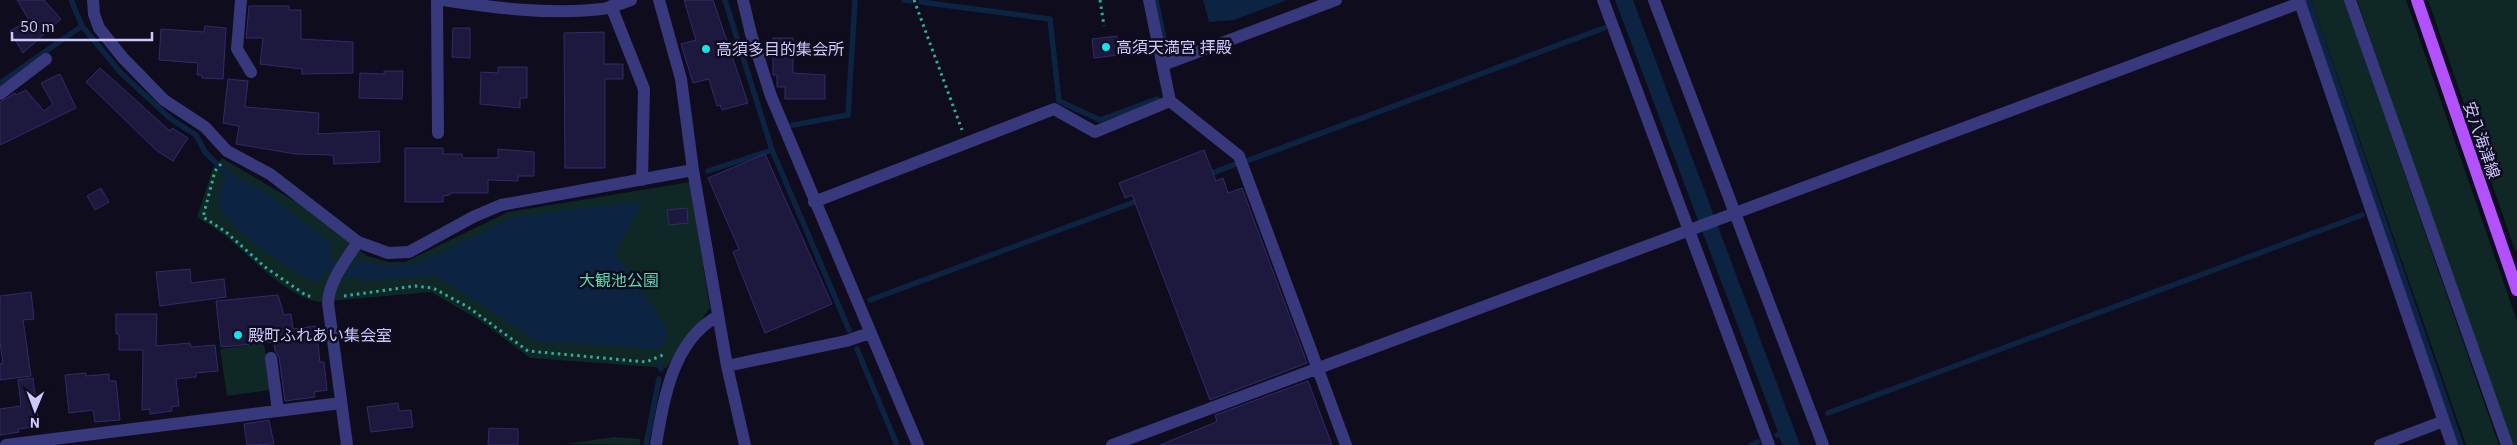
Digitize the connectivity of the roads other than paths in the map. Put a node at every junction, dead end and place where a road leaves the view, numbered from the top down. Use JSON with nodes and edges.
{"nodes":[{"id":1,"x":93,"y":0,"type":"edge"},
{"id":2,"x":241,"y":0,"type":"edge"},
{"id":3,"x":437,"y":0,"type":"edge"},
{"id":4,"x":443,"y":0,"type":"edge"},
{"id":5,"x":631,"y":0,"type":"edge"},
{"id":6,"x":659,"y":0,"type":"edge"},
{"id":7,"x":743,"y":0,"type":"edge"},
{"id":8,"x":1149,"y":0,"type":"edge"},
{"id":9,"x":1336,"y":0,"type":"edge"},
{"id":10,"x":1603,"y":0,"type":"edge"},
{"id":11,"x":1654,"y":0,"type":"edge"},
{"id":12,"x":2350,"y":0,"type":"edge"},
{"id":13,"x":2416,"y":0,"type":"edge"},
{"id":14,"x":2299,"y":2,"type":"edge"},
{"id":15,"x":611,"y":6,"type":"junction"},
{"id":16,"x":46,"y":59,"type":"dead end"},
{"id":17,"x":1163,"y":65,"type":"junction"},
{"id":18,"x":251,"y":72,"type":"dead end"},
{"id":19,"x":0,"y":94,"type":"edge"},
{"id":20,"x":1170,"y":101,"type":"junction"},
{"id":21,"x":438,"y":133,"type":"dead end"},
{"id":22,"x":693,"y":170,"type":"junction"},
{"id":23,"x":642,"y":180,"type":"junction"},
{"id":24,"x":814,"y":202,"type":"junction"},
{"id":25,"x":1735,"y":213,"type":"junction"},
{"id":26,"x":1693,"y":228,"type":"junction"},
{"id":27,"x":358,"y":242,"type":"junction"},
{"id":28,"x":2517,"y":290,"type":"edge"},
{"id":29,"x":718,"y":316,"type":"junction"},
{"id":30,"x":870,"y":333,"type":"junction"},
{"id":31,"x":270,"y":358,"type":"dead end"},
{"id":32,"x":727,"y":366,"type":"junction"},
{"id":33,"x":1317,"y":368,"type":"junction"},
{"id":34,"x":341,"y":403,"type":"junction"},
{"id":35,"x":278,"y":411,"type":"junction"},
{"id":36,"x":2444,"y":421,"type":"junction"},
{"id":37,"x":71,"y":441,"type":"edge"},
{"id":38,"x":6,"y":445,"type":"edge"},
{"id":39,"x":347,"y":445,"type":"edge"},
{"id":40,"x":656,"y":445,"type":"edge"},
{"id":41,"x":745,"y":445,"type":"edge"},
{"id":42,"x":918,"y":445,"type":"edge"},
{"id":43,"x":1112,"y":445,"type":"edge"},
{"id":44,"x":1346,"y":445,"type":"edge"},
{"id":45,"x":1769,"y":445,"type":"edge"},
{"id":46,"x":1823,"y":445,"type":"edge"},
{"id":47,"x":2380,"y":445,"type":"edge"},
{"id":48,"x":2452,"y":445,"type":"edge"},
{"id":49,"x":2507,"y":445,"type":"edge"}],
"edges":[{"from":1,"to":27,"type":"street"},
{"from":2,"to":18,"type":"street"},
{"from":3,"to":21,"type":"street"},
{"from":4,"to":15,"type":"street"},
{"from":5,"to":15,"type":"street"},
{"from":6,"to":22,"type":"street"},
{"from":7,"to":24,"type":"street"},
{"from":8,"to":17,"type":"street"},
{"from":9,"to":17,"type":"street"},
{"from":10,"to":26,"type":"street"},
{"from":11,"to":25,"type":"street"},
{"from":12,"to":49,"type":"street"},
{"from":13,"to":28,"type":"main road","name":"安八海津線"},
{"from":14,"to":25,"type":"street"},
{"from":14,"to":36,"type":"street"},
{"from":15,"to":23,"type":"street"},
{"from":16,"to":19,"type":"street"},
{"from":17,"to":20,"type":"street"},
{"from":20,"to":24,"type":"street"},
{"from":20,"to":33,"type":"street"},
{"from":22,"to":23,"type":"street"},
{"from":22,"to":29,"type":"street"},
{"from":23,"to":27,"type":"street"},
{"from":24,"to":30,"type":"street"},
{"from":25,"to":26,"type":"street"},
{"from":25,"to":46,"type":"street"},
{"from":26,"to":33,"type":"street"},
{"from":26,"to":45,"type":"street"},
{"from":27,"to":34,"type":"street"},
{"from":29,"to":32,"type":"street"},
{"from":29,"to":40,"type":"street"},
{"from":30,"to":32,"type":"street"},
{"from":30,"to":42,"type":"street"},
{"from":31,"to":35,"type":"street"},
{"from":32,"to":41,"type":"street"},
{"from":33,"to":43,"type":"street"},
{"from":33,"to":44,"type":"street"},
{"from":34,"to":35,"type":"street"},
{"from":34,"to":39,"type":"street"},
{"from":35,"to":37,"type":"street"},
{"from":36,"to":47,"type":"street"},
{"from":36,"to":48,"type":"street"},
{"from":37,"to":38,"type":"street"}]}
